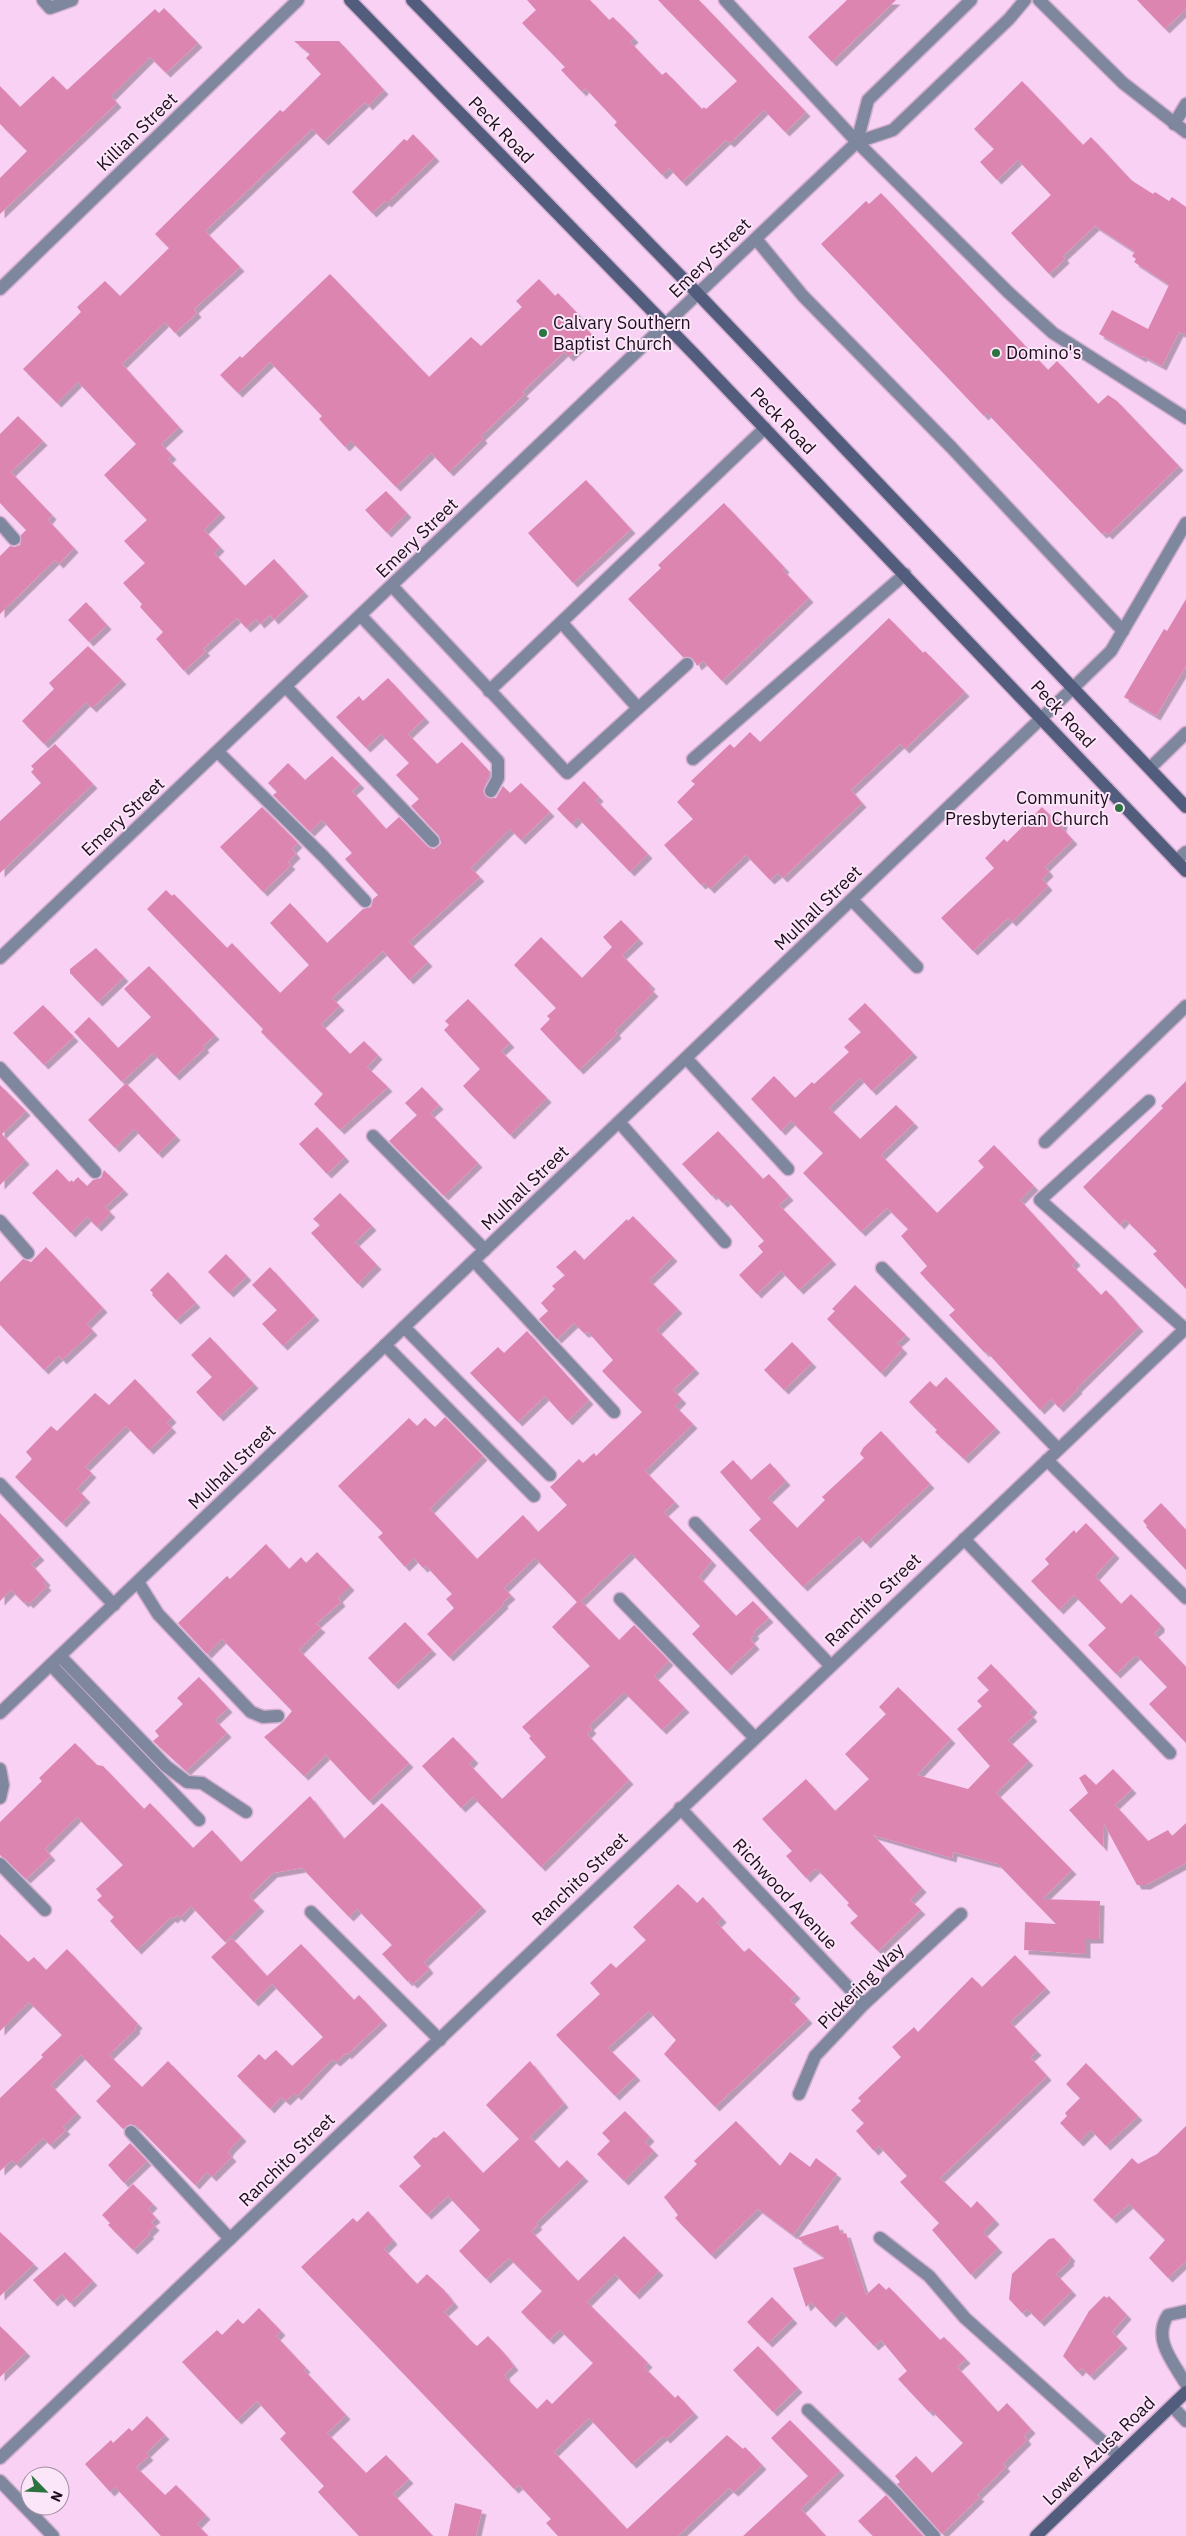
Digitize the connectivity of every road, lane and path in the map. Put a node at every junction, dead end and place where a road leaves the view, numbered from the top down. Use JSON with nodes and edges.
{"nodes":[{"id":1,"x":43,"y":0,"type":"edge"},
{"id":2,"x":72,"y":0,"type":"edge"},
{"id":3,"x":298,"y":0,"type":"edge"},
{"id":4,"x":350,"y":0,"type":"edge"},
{"id":5,"x":412,"y":0,"type":"edge"},
{"id":6,"x":725,"y":0,"type":"edge"},
{"id":7,"x":971,"y":0,"type":"edge"},
{"id":8,"x":1025,"y":0,"type":"edge"},
{"id":9,"x":1039,"y":0,"type":"edge"},
{"id":10,"x":1186,"y":104,"type":"edge"},
{"id":11,"x":1174,"y":124,"type":"junction"},
{"id":12,"x":1186,"y":132,"type":"edge"},
{"id":13,"x":856,"y":142,"type":"junction"},
{"id":14,"x":756,"y":239,"type":"junction"},
{"id":15,"x":0,"y":289,"type":"edge"},
{"id":16,"x":698,"y":294,"type":"junction"},
{"id":17,"x":666,"y":325,"type":"junction"},
{"id":18,"x":1186,"y":418,"type":"edge"},
{"id":19,"x":765,"y":428,"type":"junction"},
{"id":20,"x":1186,"y":523,"type":"edge"},
{"id":21,"x":0,"y":524,"type":"edge"},
{"id":22,"x":14,"y":539,"type":"dead end"},
{"id":23,"x":905,"y":574,"type":"junction"},
{"id":24,"x":392,"y":586,"type":"junction"},
{"id":25,"x":361,"y":616,"type":"junction"},
{"id":26,"x":562,"y":623,"type":"junction"},
{"id":27,"x":1123,"y":631,"type":"junction"},
{"id":28,"x":687,"y":664,"type":"dead end"},
{"id":29,"x":286,"y":687,"type":"junction"},
{"id":30,"x":1074,"y":688,"type":"junction"},
{"id":31,"x":489,"y":691,"type":"junction"},
{"id":32,"x":638,"y":708,"type":"junction"},
{"id":33,"x":1042,"y":718,"type":"junction"},
{"id":34,"x":1186,"y":734,"type":"edge"},
{"id":35,"x":218,"y":752,"type":"junction"},
{"id":36,"x":693,"y":759,"type":"dead end"},
{"id":37,"x":1150,"y":768,"type":"junction"},
{"id":38,"x":491,"y":791,"type":"dead end"},
{"id":39,"x":1186,"y":807,"type":"edge"},
{"id":40,"x":432,"y":841,"type":"dead end"},
{"id":41,"x":1186,"y":852,"type":"edge"},
{"id":42,"x":1176,"y":861,"type":"junction"},
{"id":43,"x":1186,"y":871,"type":"edge"},
{"id":44,"x":852,"y":900,"type":"junction"},
{"id":45,"x":366,"y":901,"type":"dead end"},
{"id":46,"x":0,"y":958,"type":"edge"},
{"id":47,"x":917,"y":967,"type":"dead end"},
{"id":48,"x":1186,"y":1006,"type":"edge"},
{"id":49,"x":686,"y":1058,"type":"junction"},
{"id":50,"x":0,"y":1068,"type":"edge"},
{"id":51,"x":1150,"y":1101,"type":"dead end"},
{"id":52,"x":619,"y":1122,"type":"junction"},
{"id":53,"x":373,"y":1136,"type":"dead end"},
{"id":54,"x":1045,"y":1142,"type":"dead end"},
{"id":55,"x":788,"y":1169,"type":"dead end"},
{"id":56,"x":95,"y":1172,"type":"dead end"},
{"id":57,"x":0,"y":1221,"type":"edge"},
{"id":58,"x":725,"y":1242,"type":"dead end"},
{"id":59,"x":485,"y":1250,"type":"junction"},
{"id":60,"x":28,"y":1253,"type":"dead end"},
{"id":61,"x":474,"y":1261,"type":"junction"},
{"id":62,"x":882,"y":1268,"type":"dead end"},
{"id":63,"x":404,"y":1327,"type":"junction"},
{"id":64,"x":1185,"y":1329,"type":"edge"},
{"id":65,"x":385,"y":1345,"type":"junction"},
{"id":66,"x":614,"y":1412,"type":"dead end"},
{"id":67,"x":1058,"y":1450,"type":"junction"},
{"id":68,"x":1047,"y":1460,"type":"junction"},
{"id":69,"x":550,"y":1475,"type":"dead end"},
{"id":70,"x":0,"y":1484,"type":"edge"},
{"id":71,"x":534,"y":1496,"type":"dead end"},
{"id":72,"x":694,"y":1522,"type":"dead end"},
{"id":73,"x":964,"y":1539,"type":"junction"},
{"id":74,"x":138,"y":1582,"type":"junction"},
{"id":75,"x":1186,"y":1598,"type":"edge"},
{"id":76,"x":620,"y":1599,"type":"dead end"},
{"id":77,"x":114,"y":1604,"type":"junction"},
{"id":78,"x":56,"y":1660,"type":"junction"},
{"id":79,"x":830,"y":1665,"type":"junction"},
{"id":80,"x":0,"y":1713,"type":"edge"},
{"id":81,"x":278,"y":1716,"type":"dead end"},
{"id":82,"x":754,"y":1737,"type":"junction"},
{"id":83,"x":1170,"y":1752,"type":"dead end"},
{"id":84,"x":0,"y":1769,"type":"edge"},
{"id":85,"x":0,"y":1798,"type":"edge"},
{"id":86,"x":680,"y":1808,"type":"junction"},
{"id":87,"x":246,"y":1812,"type":"dead end"},
{"id":88,"x":199,"y":1820,"type":"dead end"},
{"id":89,"x":0,"y":1864,"type":"edge"},
{"id":90,"x":46,"y":1910,"type":"dead end"},
{"id":91,"x":311,"y":1912,"type":"dead end"},
{"id":92,"x":961,"y":1914,"type":"dead end"},
{"id":93,"x":864,"y":2004,"type":"junction"},
{"id":94,"x":440,"y":2040,"type":"junction"},
{"id":95,"x":799,"y":2094,"type":"dead end"},
{"id":96,"x":131,"y":2132,"type":"dead end"},
{"id":97,"x":880,"y":2238,"type":"dead end"},
{"id":98,"x":230,"y":2239,"type":"junction"},
{"id":99,"x":1186,"y":2311,"type":"edge"},
{"id":100,"x":1186,"y":2384,"type":"edge"},
{"id":101,"x":1186,"y":2392,"type":"edge"},
{"id":102,"x":1172,"y":2406,"type":"junction"},
{"id":103,"x":808,"y":2410,"type":"dead end"},
{"id":104,"x":1186,"y":2421,"type":"edge"},
{"id":105,"x":1119,"y":2456,"type":"junction"},
{"id":106,"x":0,"y":2458,"type":"edge"},
{"id":107,"x":0,"y":2480,"type":"edge"},
{"id":108,"x":53,"y":2536,"type":"edge"},
{"id":109,"x":934,"y":2536,"type":"edge"},
{"id":110,"x":1036,"y":2536,"type":"edge"}],
"edges":[{"from":1,"to":2,"type":"street"},
{"from":3,"to":15,"type":"street","name":"Killian Street"},
{"from":4,"to":17,"type":"main road","name":"Peck Road"},
{"from":5,"to":16,"type":"main road","name":"Peck Road"},
{"from":6,"to":13,"type":"street"},
{"from":7,"to":13,"type":"street","name":"Emery Street"},
{"from":8,"to":13,"type":"street","name":"Emery Street"},
{"from":9,"to":11,"type":"street"},
{"from":10,"to":11,"type":"street"},
{"from":11,"to":12,"type":"street"},
{"from":13,"to":14,"type":"street","name":"Emery Street"},
{"from":13,"to":18,"type":"street"},
{"from":14,"to":16,"type":"street","name":"Emery Street"},
{"from":14,"to":27,"type":"street"},
{"from":16,"to":17,"type":"street","name":"Emery Street"},
{"from":16,"to":30,"type":"main road","name":"Peck Road"},
{"from":17,"to":19,"type":"main road","name":"Peck Road"},
{"from":17,"to":24,"type":"street","name":"Emery Street"},
{"from":19,"to":23,"type":"main road","name":"Peck Road"},
{"from":19,"to":26,"type":"street"},
{"from":20,"to":27,"type":"street","name":"Mulhall Street"},
{"from":21,"to":22,"type":"street"},
{"from":23,"to":33,"type":"main road","name":"Peck Road"},
{"from":23,"to":36,"type":"street"},
{"from":24,"to":25,"type":"street","name":"Emery Street"},
{"from":24,"to":31,"type":"street"},
{"from":25,"to":29,"type":"street","name":"Emery Street"},
{"from":25,"to":38,"type":"street"},
{"from":26,"to":31,"type":"street"},
{"from":26,"to":32,"type":"street"},
{"from":27,"to":30,"type":"street","name":"Mulhall Street"},
{"from":28,"to":32,"type":"street"},
{"from":29,"to":35,"type":"street","name":"Emery Street"},
{"from":29,"to":40,"type":"street"},
{"from":30,"to":33,"type":"street","name":"Mulhall Street"},
{"from":30,"to":37,"type":"main road","name":"Peck Road"},
{"from":31,"to":32,"type":"street"},
{"from":33,"to":42,"type":"main road","name":"Peck Road"},
{"from":33,"to":44,"type":"street","name":"Mulhall Street"},
{"from":34,"to":37,"type":"street"},
{"from":35,"to":45,"type":"street"},
{"from":35,"to":46,"type":"street","name":"Emery Street"},
{"from":37,"to":39,"type":"main road","name":"Peck Road"},
{"from":41,"to":42,"type":"street"},
{"from":42,"to":43,"type":"main road","name":"Peck Road"},
{"from":44,"to":47,"type":"street"},
{"from":44,"to":49,"type":"street","name":"Mulhall Street"},
{"from":48,"to":54,"type":"street"},
{"from":49,"to":52,"type":"street","name":"Mulhall Street"},
{"from":49,"to":55,"type":"street"},
{"from":50,"to":56,"type":"street"},
{"from":51,"to":64,"type":"street"},
{"from":52,"to":58,"type":"street"},
{"from":52,"to":59,"type":"street","name":"Mulhall Street"},
{"from":53,"to":59,"type":"street"},
{"from":57,"to":60,"type":"street"},
{"from":59,"to":61,"type":"street","name":"Mulhall Street"},
{"from":61,"to":63,"type":"street","name":"Mulhall Street"},
{"from":61,"to":66,"type":"street"},
{"from":62,"to":67,"type":"street"},
{"from":63,"to":65,"type":"street","name":"Mulhall Street"},
{"from":63,"to":69,"type":"street"},
{"from":64,"to":67,"type":"street","name":"Ranchito Street"},
{"from":65,"to":71,"type":"street"},
{"from":65,"to":74,"type":"street","name":"Mulhall Street"},
{"from":67,"to":68,"type":"street","name":"Ranchito Street"},
{"from":68,"to":73,"type":"street","name":"Ranchito Street"},
{"from":68,"to":75,"type":"street"},
{"from":70,"to":77,"type":"street"},
{"from":72,"to":79,"type":"street"},
{"from":73,"to":79,"type":"street","name":"Ranchito Street"},
{"from":73,"to":83,"type":"street"},
{"from":74,"to":77,"type":"street","name":"Mulhall Street"},
{"from":74,"to":81,"type":"street"},
{"from":76,"to":82,"type":"street"},
{"from":77,"to":78,"type":"street","name":"Mulhall Street"},
{"from":78,"to":80,"type":"street","name":"Mulhall Street"},
{"from":78,"to":87,"type":"street"},
{"from":78,"to":88,"type":"street"},
{"from":79,"to":82,"type":"street","name":"Ranchito Street"},
{"from":82,"to":86,"type":"street","name":"Ranchito Street"},
{"from":84,"to":85,"type":"street"},
{"from":86,"to":93,"type":"street","name":"Richwood Avenue"},
{"from":86,"to":94,"type":"street","name":"Ranchito Street"},
{"from":89,"to":90,"type":"street"},
{"from":91,"to":94,"type":"street"},
{"from":92,"to":93,"type":"street","name":"Pickering Way"},
{"from":93,"to":95,"type":"street","name":"Pickering Way"},
{"from":94,"to":98,"type":"street","name":"Ranchito Street"},
{"from":96,"to":98,"type":"street"},
{"from":97,"to":105,"type":"street"},
{"from":98,"to":106,"type":"street","name":"Ranchito Street"},
{"from":99,"to":100,"type":"street"},
{"from":101,"to":102,"type":"main road","name":"Lower Azusa Road"},
{"from":102,"to":104,"type":"street"},
{"from":102,"to":105,"type":"main road","name":"Lower Azusa Road"},
{"from":103,"to":109,"type":"street"},
{"from":105,"to":110,"type":"main road","name":"Lower Azusa Road"},
{"from":107,"to":108,"type":"street"}]}
